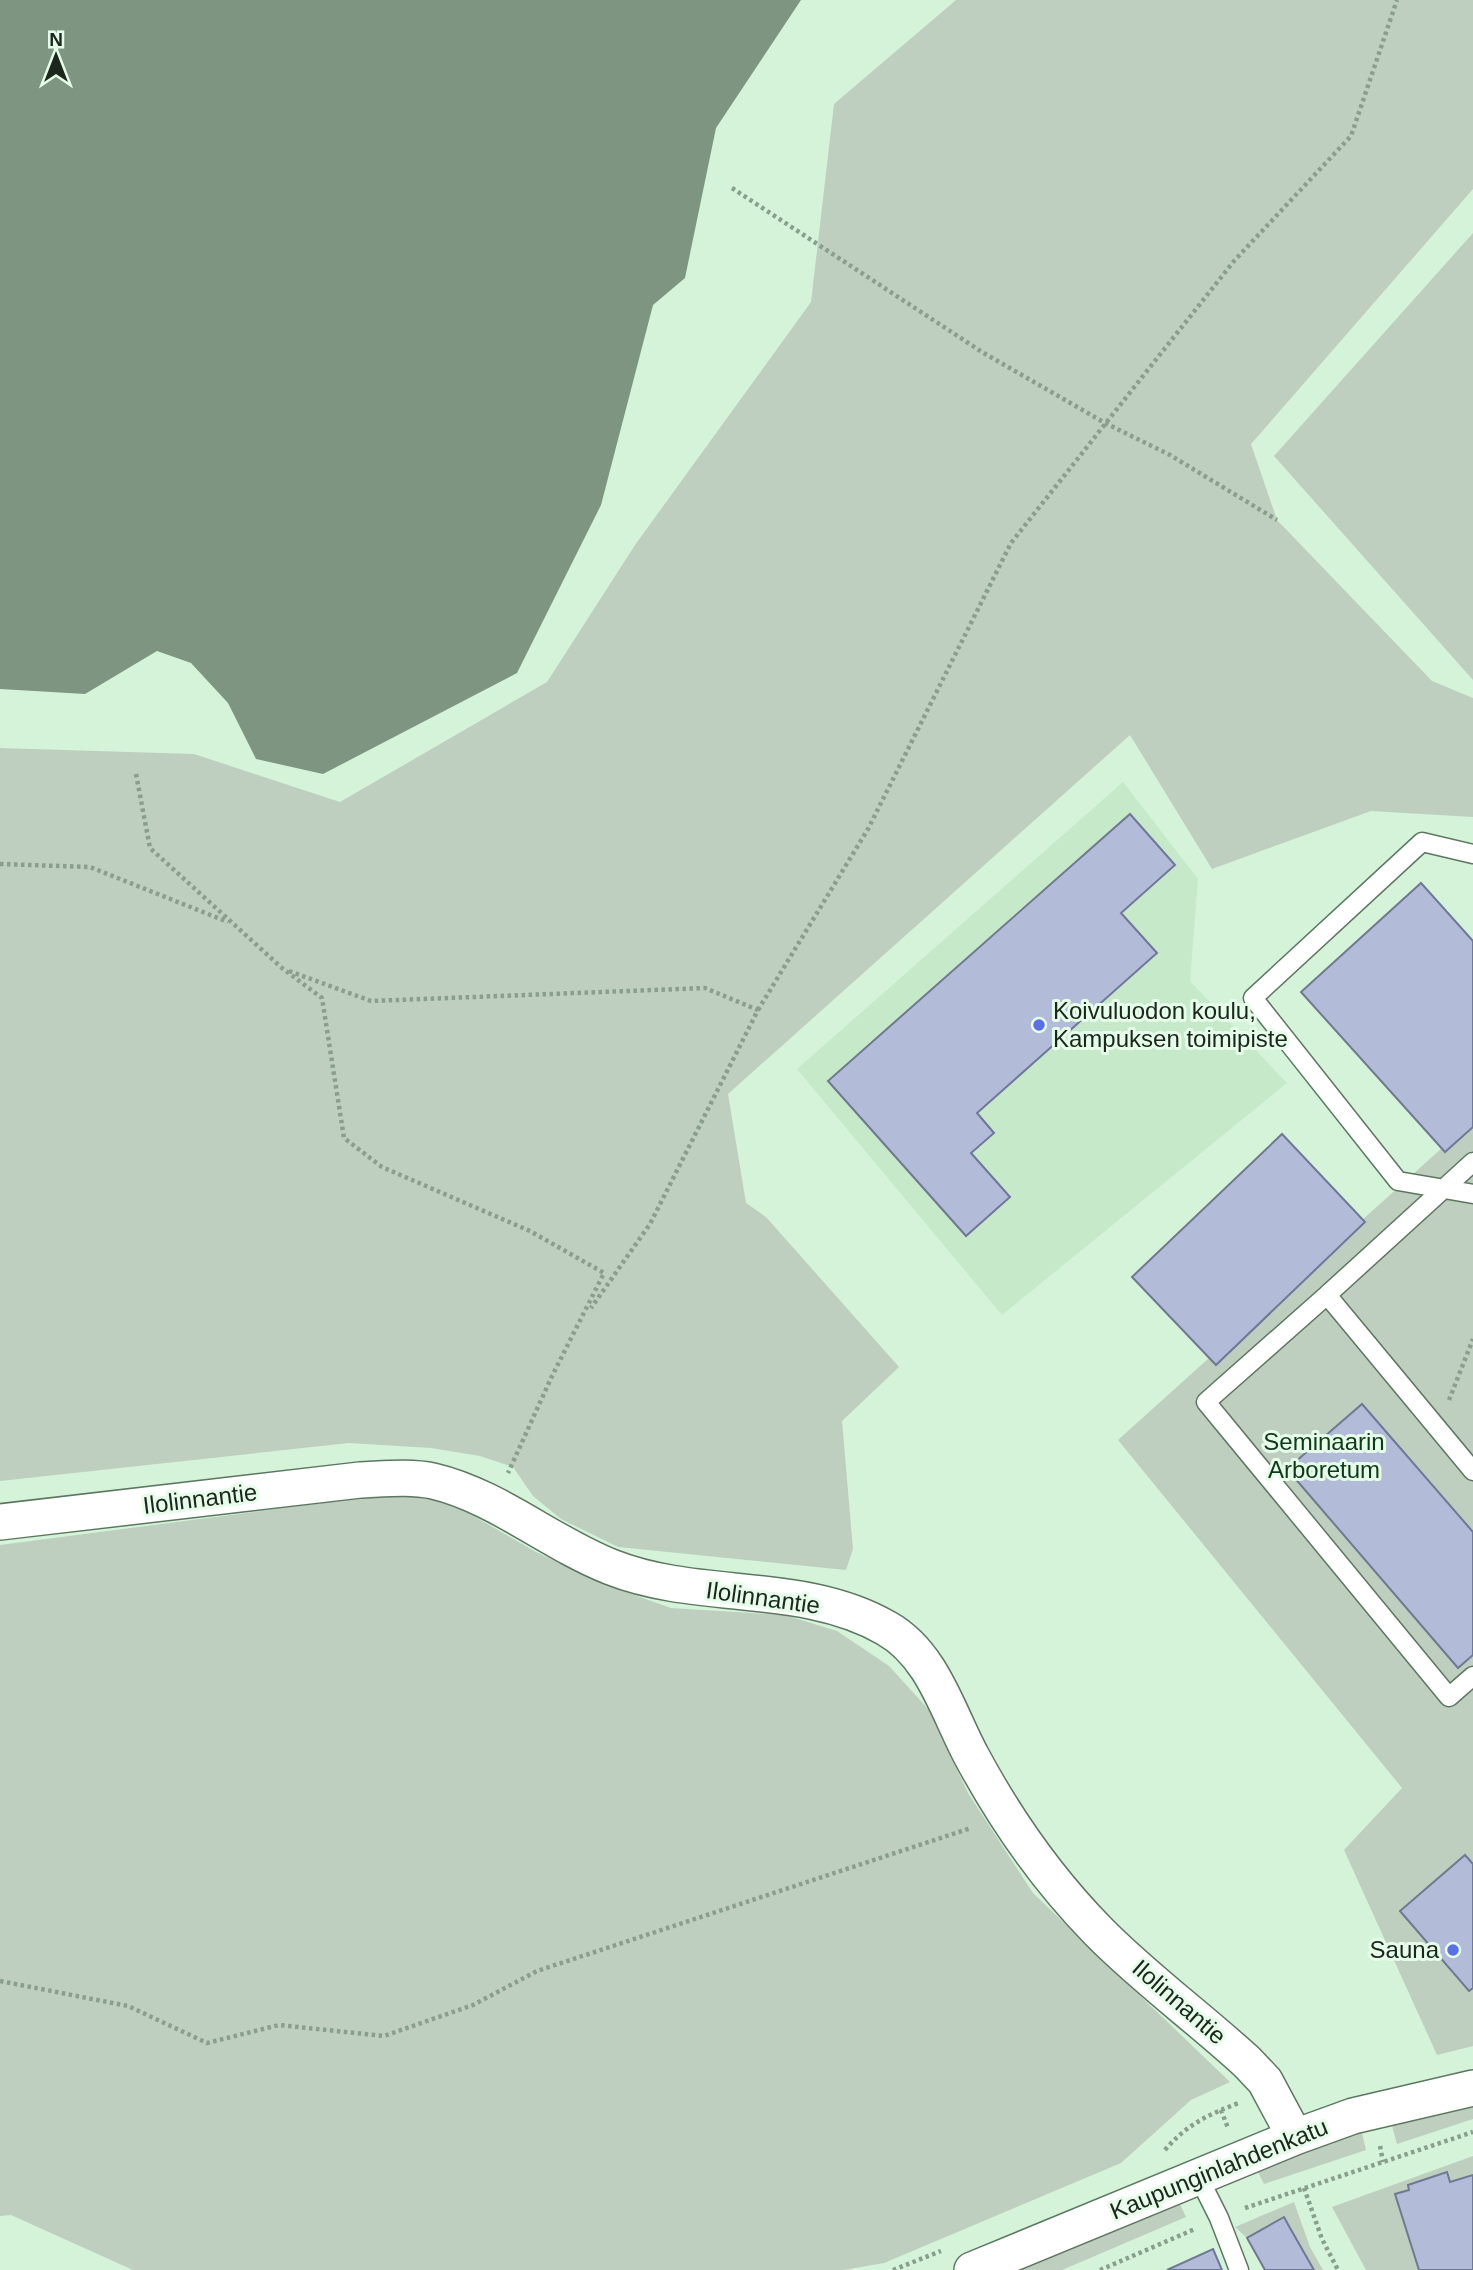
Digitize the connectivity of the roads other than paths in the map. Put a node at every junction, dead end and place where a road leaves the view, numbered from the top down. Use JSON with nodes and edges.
{"nodes":[{"id":1,"x":1473,"y":854,"type":"edge"},
{"id":2,"x":1473,"y":1162,"type":"edge"},
{"id":3,"x":1444,"y":1189,"type":"junction"},
{"id":4,"x":1473,"y":1194,"type":"edge"},
{"id":5,"x":1327,"y":1295,"type":"junction"},
{"id":6,"x":1472,"y":1468,"type":"edge"},
{"id":7,"x":0,"y":1522,"type":"edge"},
{"id":8,"x":1473,"y":1676,"type":"edge"},
{"id":9,"x":1473,"y":2088,"type":"edge"},
{"id":10,"x":1295,"y":2137,"type":"junction"},
{"id":11,"x":1198,"y":2176,"type":"junction"},
{"id":12,"x":972,"y":2270,"type":"edge"},
{"id":13,"x":1239,"y":2270,"type":"edge"}],
"edges":[{"from":1,"to":3,"type":"lane"},
{"from":2,"to":3,"type":"lane"},
{"from":3,"to":4,"type":"lane"},
{"from":3,"to":5,"type":"lane"},
{"from":5,"to":6,"type":"lane"},
{"from":5,"to":8,"type":"lane"},
{"from":7,"to":10,"type":"street","name":"Ilolinnantie"},
{"from":9,"to":10,"type":"street","name":"Kaupunginlahdenkatu"},
{"from":10,"to":11,"type":"street","name":"Kaupunginlahdenkatu"},
{"from":11,"to":12,"type":"street","name":"Kaupunginlahdenkatu"},
{"from":11,"to":13,"type":"lane"}]}
